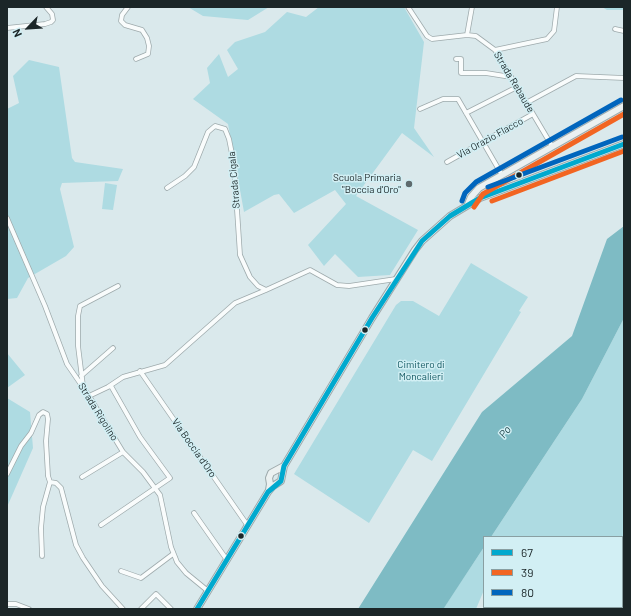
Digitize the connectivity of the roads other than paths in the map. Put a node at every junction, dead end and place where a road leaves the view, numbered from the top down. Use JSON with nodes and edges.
{"nodes":[{"id":1,"x":46,"y":7,"type":"edge"},
{"id":2,"x":128,"y":7,"type":"edge"},
{"id":3,"x":408,"y":7,"type":"edge"},
{"id":4,"x":472,"y":7,"type":"edge"},
{"id":5,"x":557,"y":7,"type":"edge"},
{"id":6,"x":7,"y":28,"type":"edge"},
{"id":7,"x":615,"y":29,"type":"dead end"},
{"id":8,"x":624,"y":31,"type":"edge"},
{"id":9,"x":467,"y":34,"type":"junction"},
{"id":10,"x":495,"y":50,"type":"junction"},
{"id":11,"x":136,"y":59,"type":"dead end"},
{"id":12,"x":456,"y":59,"type":"dead end"},
{"id":13,"x":511,"y":77,"type":"junction"},
{"id":14,"x":624,"y":78,"type":"edge"},
{"id":15,"x":516,"y":87,"type":"junction"},
{"id":16,"x":526,"y":103,"type":"junction"},
{"id":17,"x":624,"y":106,"type":"edge"},
{"id":18,"x":420,"y":109,"type":"dead end"},
{"id":19,"x":466,"y":113,"type":"junction"},
{"id":20,"x":533,"y":114,"type":"junction"},
{"id":21,"x":483,"y":142,"type":"junction"},
{"id":22,"x":624,"y":144,"type":"edge"},
{"id":23,"x":552,"y":146,"type":"junction"},
{"id":24,"x":447,"y":162,"type":"dead end"},
{"id":25,"x":502,"y":175,"type":"junction"},
{"id":26,"x":167,"y":188,"type":"dead end"},
{"id":27,"x":468,"y":204,"type":"junction"},
{"id":28,"x":7,"y":218,"type":"edge"},
{"id":29,"x":396,"y":279,"type":"junction"},
{"id":30,"x":118,"y":286,"type":"dead end"},
{"id":31,"x":266,"y":290,"type":"junction"},
{"id":32,"x":114,"y":348,"type":"dead end"},
{"id":33,"x":140,"y":371,"type":"junction"},
{"id":34,"x":81,"y":376,"type":"junction"},
{"id":35,"x":111,"y":386,"type":"junction"},
{"id":36,"x":83,"y":388,"type":"junction"},
{"id":37,"x":89,"y":396,"type":"junction"},
{"id":38,"x":123,"y":452,"type":"junction"},
{"id":39,"x":284,"y":466,"type":"junction"},
{"id":40,"x":7,"y":474,"type":"edge"},
{"id":41,"x":82,"y":477,"type":"dead end"},
{"id":42,"x":50,"y":482,"type":"junction"},
{"id":43,"x":154,"y":488,"type":"junction"},
{"id":44,"x":268,"y":492,"type":"junction"},
{"id":45,"x":194,"y":513,"type":"dead end"},
{"id":46,"x":101,"y":525,"type":"dead end"},
{"id":47,"x":248,"y":526,"type":"junction"},
{"id":48,"x":173,"y":554,"type":"junction"},
{"id":49,"x":42,"y":556,"type":"dead end"},
{"id":50,"x":227,"y":560,"type":"junction"},
{"id":51,"x":121,"y":571,"type":"dead end"},
{"id":52,"x":208,"y":591,"type":"junction"},
{"id":53,"x":7,"y":604,"type":"edge"},
{"id":54,"x":29,"y":609,"type":"edge"},
{"id":55,"x":123,"y":609,"type":"edge"},
{"id":56,"x":140,"y":609,"type":"edge"},
{"id":57,"x":171,"y":609,"type":"edge"},
{"id":58,"x":197,"y":609,"type":"edge"}],
"edges":[{"from":1,"to":6,"type":"street"},
{"from":2,"to":11,"type":"street"},
{"from":3,"to":9,"type":"street"},
{"from":4,"to":9,"type":"street"},
{"from":5,"to":10,"type":"street"},
{"from":7,"to":8,"type":"street"},
{"from":9,"to":10,"type":"street","name":"Strada Rebaude"},
{"from":10,"to":13,"type":"street","name":"Strada Rebaude"},
{"from":12,"to":13,"type":"street"},
{"from":13,"to":15,"type":"street","name":"Strada Rebaude"},
{"from":14,"to":16,"type":"street"},
{"from":15,"to":16,"type":"street","name":"Strada Rebaude"},
{"from":15,"to":19,"type":"street"},
{"from":16,"to":20,"type":"street","name":"Strada Rebaude"},
{"from":17,"to":23,"type":"main road"},
{"from":18,"to":19,"type":"street"},
{"from":19,"to":21,"type":"street"},
{"from":20,"to":21,"type":"street","name":"Via Orazio Flacco"},
{"from":20,"to":23,"type":"street","name":"Strada Rebaude"},
{"from":21,"to":24,"type":"street","name":"Via Orazio Flacco"},
{"from":21,"to":25,"type":"street"},
{"from":22,"to":27,"type":"main road"},
{"from":23,"to":25,"type":"main road"},
{"from":25,"to":27,"type":"main road"},
{"from":26,"to":31,"type":"street","name":"Strada Cigala"},
{"from":27,"to":29,"type":"main road"},
{"from":28,"to":36,"type":"street","name":"Strada Rigolino"},
{"from":29,"to":31,"type":"street"},
{"from":29,"to":39,"type":"main road"},
{"from":30,"to":34,"type":"street"},
{"from":31,"to":33,"type":"street"},
{"from":32,"to":34,"type":"street"},
{"from":33,"to":35,"type":"street"},
{"from":33,"to":47,"type":"street","name":"Via Boccia d'Oro"},
{"from":34,"to":36,"type":"street"},
{"from":35,"to":37,"type":"street"},
{"from":35,"to":43,"type":"street"},
{"from":36,"to":37,"type":"street","name":"Strada Rigolino"},
{"from":37,"to":38,"type":"street","name":"Strada Rigolino"},
{"from":38,"to":41,"type":"street"},
{"from":38,"to":43,"type":"street","name":"Strada Rigolino"},
{"from":39,"to":44,"type":"main road"},
{"from":39,"to":44,"type":"main road"},
{"from":40,"to":42,"type":"street"},
{"from":42,"to":49,"type":"street"},
{"from":42,"to":55,"type":"street"},
{"from":43,"to":46,"type":"street"},
{"from":43,"to":48,"type":"street","name":"Strada Rigolino"},
{"from":44,"to":47,"type":"main road"},
{"from":45,"to":50,"type":"street"},
{"from":47,"to":50,"type":"main road"},
{"from":48,"to":51,"type":"street"},
{"from":48,"to":52,"type":"street","name":"Strada Rigolino"},
{"from":50,"to":52,"type":"main road"},
{"from":52,"to":58,"type":"main road"},
{"from":53,"to":54,"type":"street"},
{"from":56,"to":57,"type":"street"}]}
